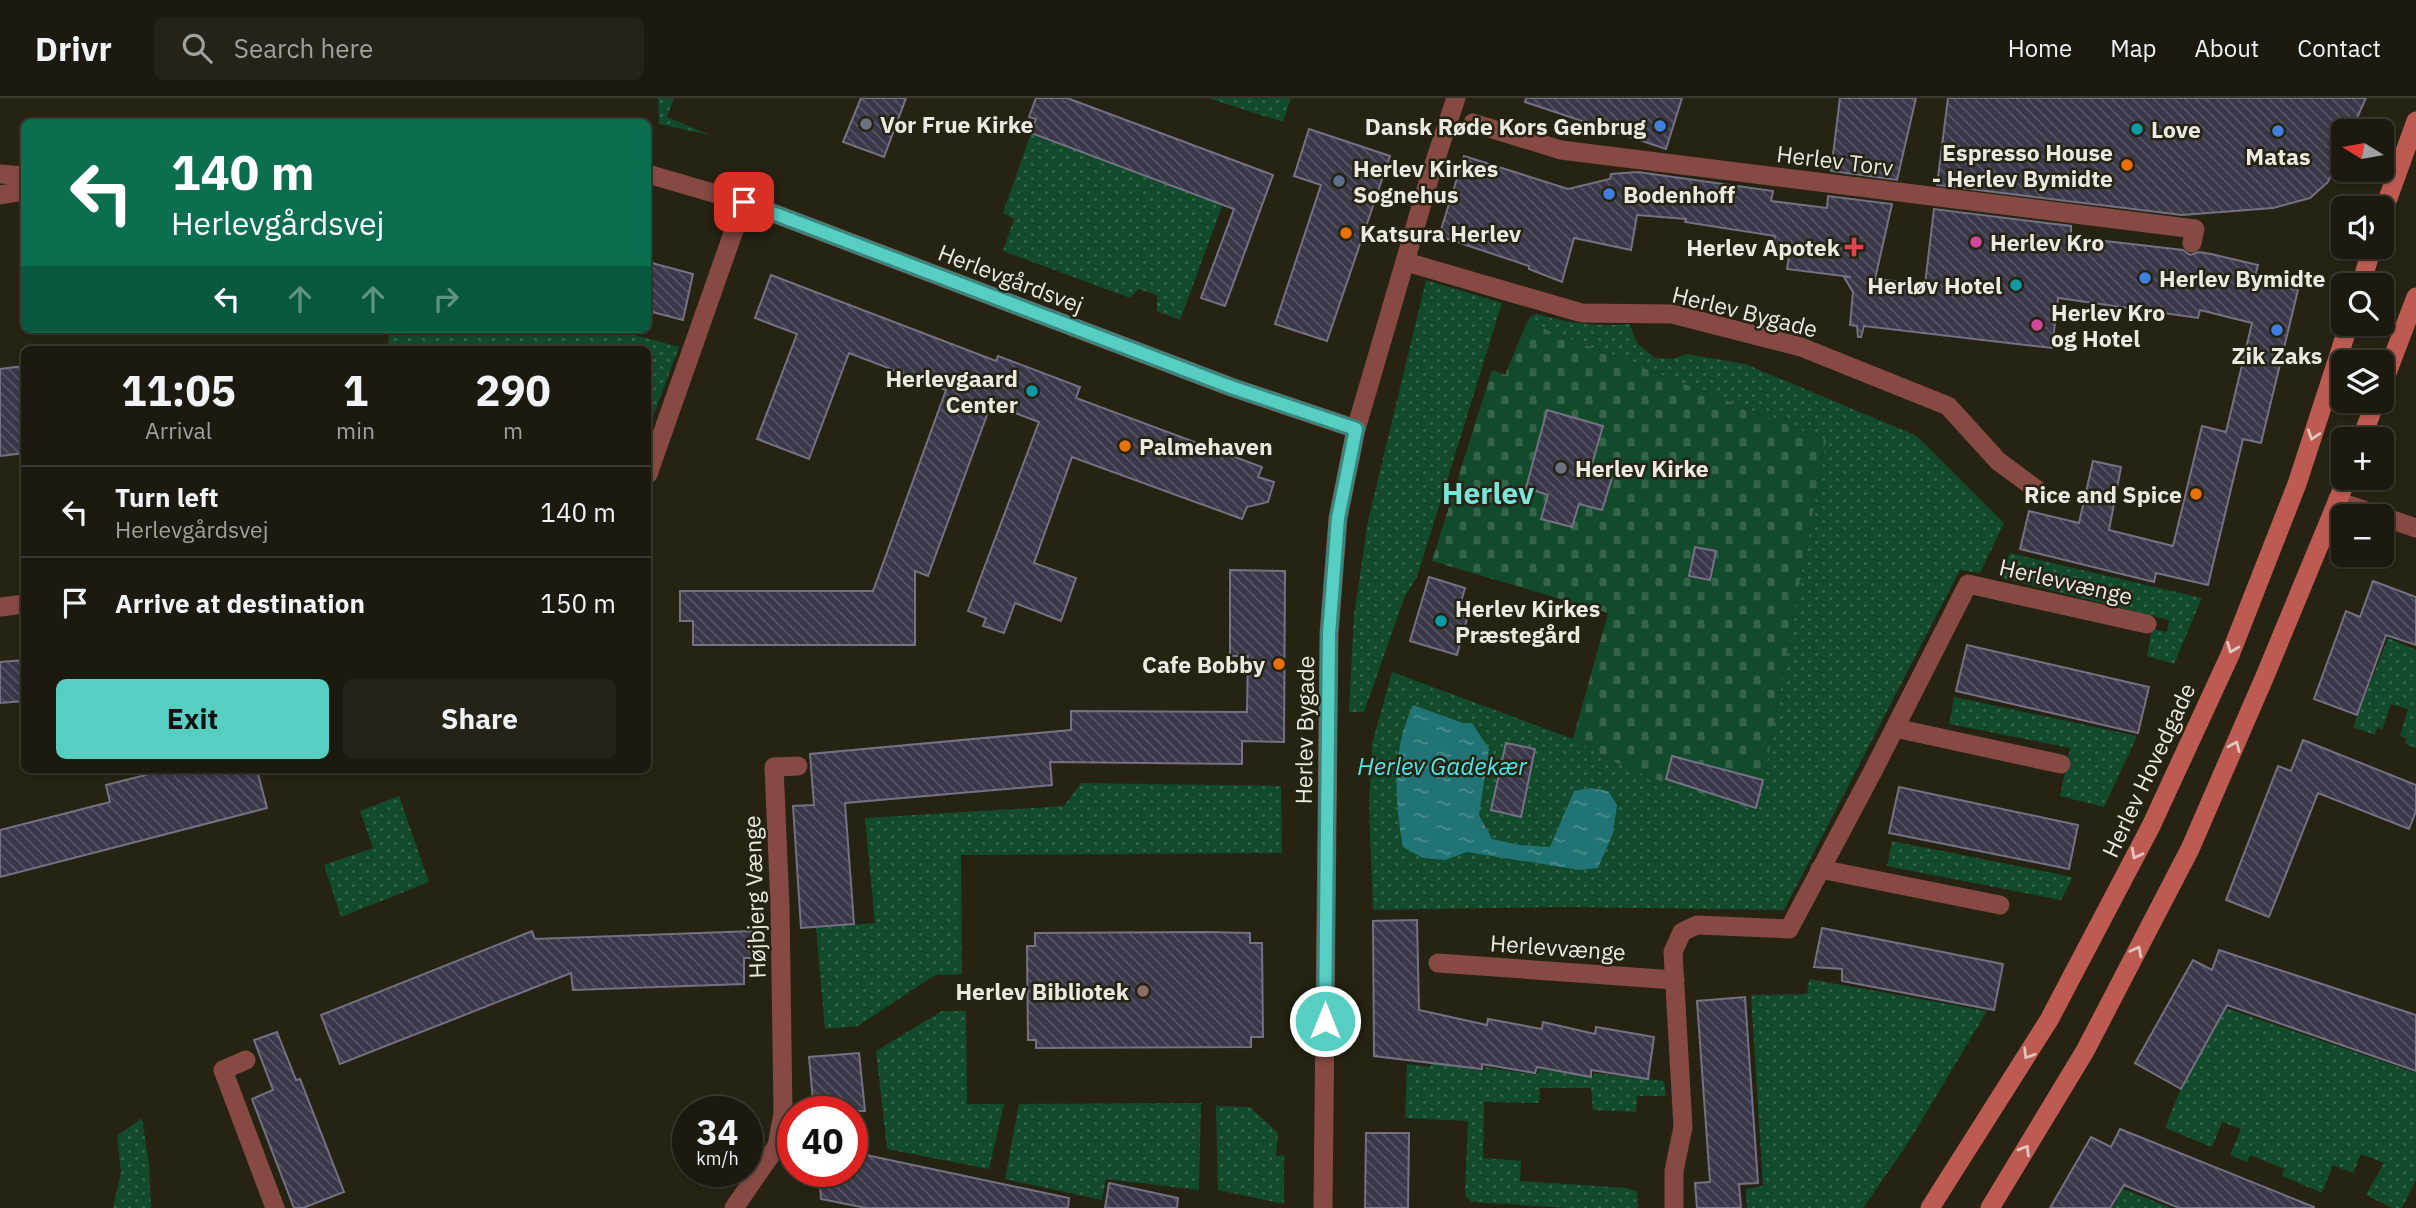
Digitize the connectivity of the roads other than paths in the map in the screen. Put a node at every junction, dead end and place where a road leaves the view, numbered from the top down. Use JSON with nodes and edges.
{"nodes":[{"id":1,"x":1456,"y":98,"type":"edge"},
{"id":2,"x":2416,"y":121,"type":"edge"},
{"id":3,"x":1473,"y":123,"type":"dead end"},
{"id":4,"x":0,"y":174,"type":"edge"},
{"id":5,"x":651,"y":175,"type":"edge"},
{"id":6,"x":21,"y":176,"type":"edge"},
{"id":7,"x":21,"y":192,"type":"edge"},
{"id":8,"x":0,"y":195,"type":"edge"},
{"id":9,"x":2389,"y":196,"type":"edge"},
{"id":10,"x":744,"y":202,"type":"junction"},
{"id":11,"x":2194,"y":236,"type":"dead end"},
{"id":12,"x":1406,"y":262,"type":"junction"},
{"id":13,"x":2416,"y":298,"type":"edge"},
{"id":14,"x":2345,"y":336,"type":"edge"},
{"id":15,"x":2394,"y":355,"type":"edge"},
{"id":16,"x":1356,"y":429,"type":"junction"},
{"id":17,"x":651,"y":466,"type":"edge"},
{"id":18,"x":2036,"y":489,"type":"dead end"},
{"id":19,"x":2342,"y":490,"type":"edge"},
{"id":20,"x":2337,"y":501,"type":"junction"},
{"id":21,"x":2416,"y":528,"type":"edge"},
{"id":22,"x":21,"y":604,"type":"edge"},
{"id":23,"x":0,"y":607,"type":"edge"},
{"id":24,"x":2147,"y":624,"type":"dead end"},
{"id":25,"x":1895,"y":728,"type":"junction"},
{"id":26,"x":2061,"y":764,"type":"dead end"},
{"id":27,"x":797,"y":765,"type":"dead end"},
{"id":28,"x":1820,"y":869,"type":"junction"},
{"id":29,"x":2000,"y":905,"type":"dead end"},
{"id":30,"x":1438,"y":963,"type":"dead end"},
{"id":31,"x":1675,"y":980,"type":"junction"},
{"id":32,"x":246,"y":1060,"type":"dead end"},
{"id":33,"x":275,"y":1208,"type":"edge"},
{"id":34,"x":734,"y":1208,"type":"edge"},
{"id":35,"x":1323,"y":1208,"type":"edge"},
{"id":36,"x":1674,"y":1208,"type":"edge"},
{"id":37,"x":1930,"y":1208,"type":"edge"},
{"id":38,"x":1990,"y":1208,"type":"edge"}],
"edges":[{"from":1,"to":12,"type":"street","name":"Herlev Bygade"},
{"from":2,"to":9,"type":"main road"},
{"from":3,"to":11,"type":"street","name":"Herlev Torv"},
{"from":4,"to":6,"type":"street"},
{"from":5,"to":10,"type":"street","name":"Herlevgårdsvej"},
{"from":7,"to":8,"type":"street"},
{"from":10,"to":16,"type":"street","name":"Herlevgårdsvej"},
{"from":10,"to":17,"type":"street"},
{"from":12,"to":16,"type":"street","name":"Herlev Bygade"},
{"from":12,"to":18,"type":"street","name":"Herlev Bygade"},
{"from":13,"to":15,"type":"main road"},
{"from":14,"to":37,"type":"main road","name":"Herlev Hovedgade","one_way":true},
{"from":16,"to":35,"type":"street","name":"Herlev Bygade"},
{"from":19,"to":20,"type":"main road"},
{"from":20,"to":21,"type":"street"},
{"from":38,"to":20,"type":"main road","one_way":true},
{"from":22,"to":23,"type":"street"},
{"from":24,"to":25,"type":"street","name":"Herlevvænge"},
{"from":25,"to":26,"type":"street"},
{"from":25,"to":28,"type":"street","name":"Herlevvænge"},
{"from":27,"to":34,"type":"street","name":"Højbjerg Vænge"},
{"from":28,"to":29,"type":"street"},
{"from":28,"to":31,"type":"street","name":"Herlevvænge"},
{"from":30,"to":31,"type":"street","name":"Herlevvænge"},
{"from":31,"to":36,"type":"street","name":"Herlevvænge"},
{"from":32,"to":33,"type":"street"}]}
